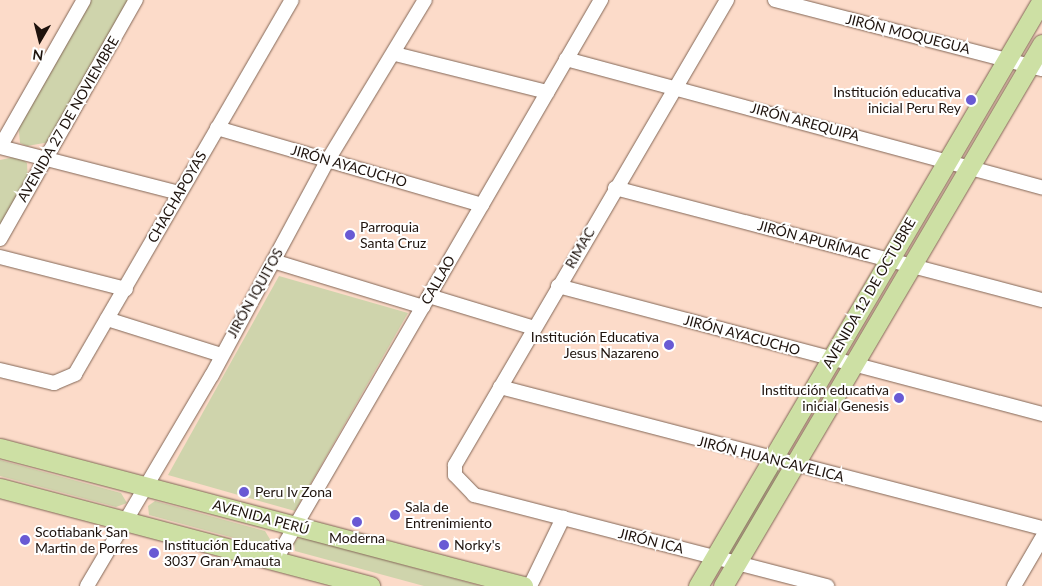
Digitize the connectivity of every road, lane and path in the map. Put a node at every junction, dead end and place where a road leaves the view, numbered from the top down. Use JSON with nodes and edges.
{"nodes":[{"id":1,"x":84,"y":0,"type":"edge"},
{"id":2,"x":136,"y":0,"type":"edge"},
{"id":3,"x":292,"y":0,"type":"edge"},
{"id":4,"x":425,"y":0,"type":"edge"},
{"id":5,"x":601,"y":0,"type":"edge"},
{"id":6,"x":727,"y":0,"type":"edge"},
{"id":7,"x":775,"y":0,"type":"edge"},
{"id":8,"x":1042,"y":0,"type":"edge"},
{"id":9,"x":1042,"y":44,"type":"edge"},
{"id":10,"x":395,"y":54,"type":"junction"},
{"id":11,"x":1008,"y":58,"type":"junction"},
{"id":12,"x":566,"y":60,"type":"junction"},
{"id":13,"x":1036,"y":67,"type":"edge"},
{"id":14,"x":673,"y":86,"type":"junction"},
{"id":15,"x":548,"y":92,"type":"junction"},
{"id":16,"x":217,"y":128,"type":"junction"},
{"id":17,"x":0,"y":147,"type":"edge"},
{"id":18,"x":45,"y":160,"type":"junction"},
{"id":19,"x":328,"y":160,"type":"junction"},
{"id":20,"x":947,"y":162,"type":"junction"},
{"id":21,"x":970,"y":168,"type":"junction"},
{"id":22,"x":1042,"y":187,"type":"edge"},
{"id":23,"x":615,"y":188,"type":"junction"},
{"id":24,"x":179,"y":193,"type":"junction"},
{"id":25,"x":482,"y":204,"type":"junction"},
{"id":26,"x":0,"y":239,"type":"edge"},
{"id":27,"x":0,"y":256,"type":"edge"},
{"id":28,"x":888,"y":260,"type":"junction"},
{"id":29,"x":273,"y":261,"type":"junction"},
{"id":30,"x":912,"y":266,"type":"junction"},
{"id":31,"x":558,"y":286,"type":"junction"},
{"id":32,"x":126,"y":289,"type":"junction"},
{"id":33,"x":1042,"y":300,"type":"edge"},
{"id":34,"x":426,"y":301,"type":"junction"},
{"id":35,"x":107,"y":319,"type":"junction"},
{"id":36,"x":534,"y":328,"type":"junction"},
{"id":37,"x":221,"y":355,"type":"junction"},
{"id":38,"x":832,"y":357,"type":"junction"},
{"id":39,"x":855,"y":364,"type":"junction"},
{"id":40,"x":0,"y":370,"type":"edge"},
{"id":41,"x":500,"y":387,"type":"junction"},
{"id":42,"x":1042,"y":414,"type":"edge"},
{"id":43,"x":0,"y":448,"type":"edge"},
{"id":44,"x":772,"y":459,"type":"junction"},
{"id":45,"x":796,"y":464,"type":"junction"},
{"id":46,"x":146,"y":487,"type":"junction"},
{"id":47,"x":0,"y":488,"type":"edge"},
{"id":48,"x":474,"y":495,"type":"joint"},
{"id":49,"x":563,"y":518,"type":"junction"},
{"id":50,"x":125,"y":521,"type":"junction"},
{"id":51,"x":294,"y":526,"type":"junction"},
{"id":52,"x":1042,"y":528,"type":"edge"},
{"id":53,"x":1042,"y":538,"type":"edge"},
{"id":54,"x":714,"y":557,"type":"junction"},
{"id":55,"x":275,"y":561,"type":"junction"},
{"id":56,"x":736,"y":563,"type":"junction"},
{"id":57,"x":87,"y":586,"type":"edge"},
{"id":58,"x":370,"y":586,"type":"edge"},
{"id":59,"x":523,"y":586,"type":"edge"},
{"id":60,"x":530,"y":586,"type":"edge"},
{"id":61,"x":698,"y":586,"type":"edge"},
{"id":62,"x":722,"y":586,"type":"edge"},
{"id":63,"x":827,"y":586,"type":"edge"},
{"id":64,"x":1014,"y":586,"type":"edge"}],
"edges":[{"from":1,"to":17,"type":"street"},
{"from":2,"to":18,"type":"street","name":"AVENIDA 27 DE NOVIEMBRE"},
{"from":3,"to":16,"type":"street","name":"CHACHAPOYAS"},
{"from":4,"to":10,"type":"street","name":"JIRÓN IQUITOS"},
{"from":5,"to":12,"type":"street","name":"CALLAO"},
{"from":6,"to":14,"type":"street","name":"RIMAC"},
{"from":7,"to":11,"type":"street","name":"JIRÓN MOQUEGUA"},
{"from":8,"to":11,"type":"main road","name":"AVENIDA 12 DE OCTUBRE"},
{"from":9,"to":13,"type":"main road","name":"AVENIDA 12 DE OCTUBRE"},
{"from":10,"to":15,"type":"street"},
{"from":10,"to":19,"type":"street","name":"JIRÓN IQUITOS"},
{"from":11,"to":13,"type":"street","name":"JIRÓN MOQUEGUA"},
{"from":11,"to":20,"type":"main road","name":"AVENIDA 12 DE OCTUBRE"},
{"from":12,"to":14,"type":"street","name":"JIRÓN AREQUIPA"},
{"from":12,"to":15,"type":"street","name":"CALLAO"},
{"from":13,"to":21,"type":"main road","name":"AVENIDA 12 DE OCTUBRE"},
{"from":14,"to":20,"type":"street","name":"JIRÓN AREQUIPA"},
{"from":14,"to":23,"type":"street","name":"RIMAC"},
{"from":15,"to":25,"type":"street","name":"CALLAO"},
{"from":16,"to":19,"type":"street","name":"JIRÓN AYACUCHO"},
{"from":16,"to":24,"type":"street","name":"CHACHAPOYAS"},
{"from":17,"to":18,"type":"street"},
{"from":18,"to":24,"type":"street"},
{"from":18,"to":26,"type":"street","name":"AVENIDA 27 DE NOVIEMBRE"},
{"from":19,"to":25,"type":"street","name":"JIRÓN AYACUCHO"},
{"from":19,"to":29,"type":"street","name":"JIRÓN IQUITOS"},
{"from":20,"to":21,"type":"street","name":"JIRÓN AREQUIPA"},
{"from":20,"to":28,"type":"main road","name":"AVENIDA 12 DE OCTUBRE"},
{"from":21,"to":22,"type":"street","name":"JIRÓN AREQUIPA"},
{"from":21,"to":30,"type":"main road","name":"AVENIDA 12 DE OCTUBRE"},
{"from":23,"to":28,"type":"street","name":"JIRÓN APURÍMAC"},
{"from":23,"to":31,"type":"street","name":"RIMAC"},
{"from":24,"to":32,"type":"street","name":"CHACHAPOYAS"},
{"from":25,"to":34,"type":"street","name":"CALLAO"},
{"from":27,"to":32,"type":"street"},
{"from":28,"to":30,"type":"street","name":"JIRÓN APURÍMAC"},
{"from":28,"to":38,"type":"main road","name":"AVENIDA 12 DE OCTUBRE"},
{"from":29,"to":34,"type":"street"},
{"from":29,"to":37,"type":"street","name":"JIRÓN IQUITOS"},
{"from":30,"to":33,"type":"street","name":"JIRÓN APURÍMAC"},
{"from":30,"to":39,"type":"main road","name":"AVENIDA 12 DE OCTUBRE"},
{"from":31,"to":36,"type":"street","name":"RIMAC"},
{"from":31,"to":38,"type":"street","name":"JIRÓN AYACUCHO"},
{"from":32,"to":35,"type":"street","name":"CHACHAPOYAS"},
{"from":34,"to":36,"type":"street"},
{"from":34,"to":51,"type":"street","name":"CALLAO"},
{"from":35,"to":37,"type":"street"},
{"from":35,"to":40,"type":"street","name":"CHACHAPOYAS"},
{"from":36,"to":41,"type":"street","name":"RIMAC"},
{"from":37,"to":46,"type":"street","name":"JIRÓN IQUITOS"},
{"from":38,"to":39,"type":"street","name":"JIRÓN AYACUCHO"},
{"from":38,"to":44,"type":"main road","name":"AVENIDA 12 DE OCTUBRE"},
{"from":39,"to":42,"type":"street","name":"JIRÓN AYACUCHO"},
{"from":39,"to":45,"type":"main road","name":"AVENIDA 12 DE OCTUBRE"},
{"from":41,"to":44,"type":"street","name":"JIRÓN HUANCAVELICA"},
{"from":41,"to":48,"type":"street","name":"RIMAC"},
{"from":43,"to":46,"type":"main road","name":"AVENIDA PERÚ"},
{"from":44,"to":45,"type":"street","name":"JIRÓN HUANCAVELICA"},
{"from":44,"to":54,"type":"main road","name":"AVENIDA 12 DE OCTUBRE"},
{"from":45,"to":52,"type":"street","name":"JIRÓN HUANCAVELICA"},
{"from":45,"to":56,"type":"main road","name":"AVENIDA 12 DE OCTUBRE"},
{"from":46,"to":50,"type":"street","name":"JIRÓN IQUITOS"},
{"from":46,"to":51,"type":"main road","name":"AVENIDA PERÚ"},
{"from":47,"to":50,"type":"main road"},
{"from":48,"to":49,"type":"street","name":"JIRÓN ICA"},
{"from":49,"to":54,"type":"street","name":"JIRÓN ICA"},
{"from":49,"to":60,"type":"street"},
{"from":50,"to":55,"type":"main road"},
{"from":50,"to":57,"type":"street","name":"JIRÓN IQUITOS"},
{"from":51,"to":55,"type":"street","name":"CALLAO"},
{"from":51,"to":59,"type":"main road","name":"AVENIDA PERÚ"},
{"from":53,"to":64,"type":"street"},
{"from":54,"to":56,"type":"street","name":"JIRÓN ICA"},
{"from":54,"to":61,"type":"main road","name":"AVENIDA 12 DE OCTUBRE"},
{"from":55,"to":58,"type":"main road"},
{"from":56,"to":62,"type":"main road","name":"AVENIDA 12 DE OCTUBRE"},
{"from":56,"to":63,"type":"street","name":"JIRÓN ICA"}]}
